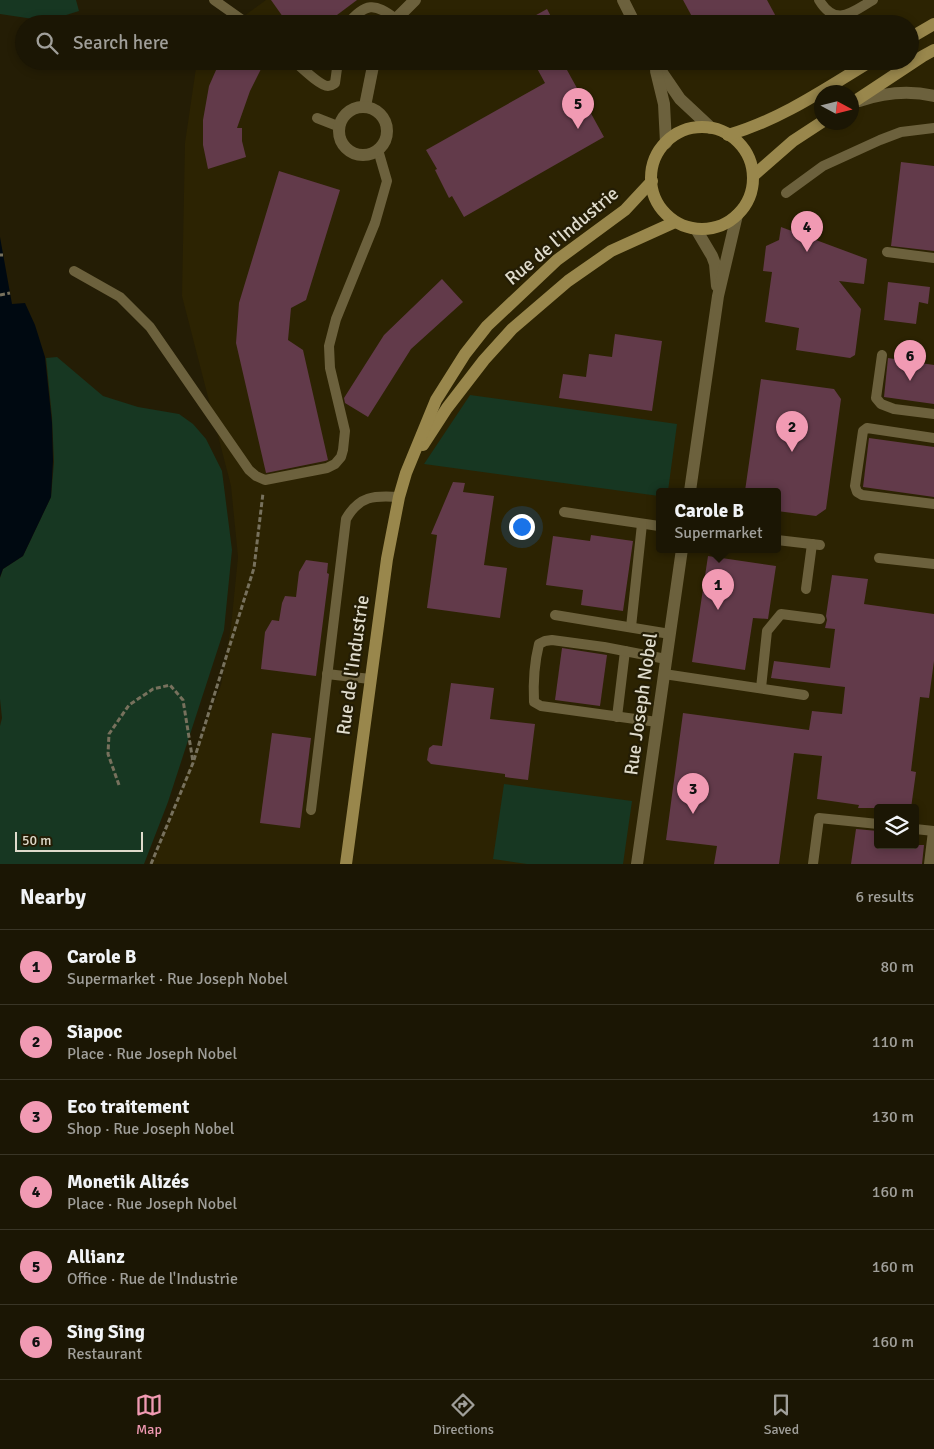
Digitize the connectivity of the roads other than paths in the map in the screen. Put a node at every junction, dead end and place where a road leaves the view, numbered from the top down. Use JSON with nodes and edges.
{"nodes":[{"id":1,"x":214,"y":0,"type":"edge"},
{"id":2,"x":415,"y":0,"type":"edge"},
{"id":3,"x":623,"y":0,"type":"edge"},
{"id":4,"x":819,"y":0,"type":"edge"},
{"id":5,"x":873,"y":0,"type":"edge"},
{"id":6,"x":235,"y":15,"type":"edge"},
{"id":7,"x":356,"y":15,"type":"edge"},
{"id":8,"x":388,"y":15,"type":"edge"},
{"id":9,"x":400,"y":15,"type":"edge"},
{"id":10,"x":630,"y":15,"type":"edge"},
{"id":11,"x":836,"y":15,"type":"edge"},
{"id":12,"x":841,"y":15,"type":"edge"},
{"id":13,"x":934,"y":24,"type":"edge"},
{"id":14,"x":919,"y":33,"type":"edge"},
{"id":15,"x":934,"y":50,"type":"edge"},
{"id":16,"x":919,"y":59,"type":"edge"},
{"id":17,"x":305,"y":70,"type":"edge"},
{"id":18,"x":337,"y":70,"type":"edge"},
{"id":19,"x":372,"y":70,"type":"edge"},
{"id":20,"x":656,"y":70,"type":"edge"},
{"id":21,"x":660,"y":70,"type":"edge"},
{"id":22,"x":856,"y":70,"type":"edge"},
{"id":23,"x":902,"y":70,"type":"edge"},
{"id":24,"x":934,"y":96,"type":"edge"},
{"id":25,"x":859,"y":98,"type":"edge"},
{"id":26,"x":859,"y":101,"type":"edge"},
{"id":27,"x":365,"y":106,"type":"junction"},
{"id":28,"x":317,"y":118,"type":"dead end"},
{"id":29,"x":340,"y":127,"type":"junction"},
{"id":30,"x":814,"y":127,"type":"edge"},
{"id":31,"x":711,"y":128,"type":"junction"},
{"id":32,"x":934,"y":128,"type":"edge"},
{"id":33,"x":728,"y":135,"type":"junction"},
{"id":34,"x":666,"y":143,"type":"junction"},
{"id":35,"x":378,"y":150,"type":"junction"},
{"id":36,"x":753,"y":176,"type":"junction"},
{"id":37,"x":652,"y":181,"type":"junction"},
{"id":38,"x":786,"y":193,"type":"dead end"},
{"id":39,"x":737,"y":215,"type":"junction"},
{"id":40,"x":675,"y":222,"type":"junction"},
{"id":41,"x":696,"y":229,"type":"junction"},
{"id":42,"x":887,"y":252,"type":"dead end"},
{"id":43,"x":934,"y":258,"type":"edge"},
{"id":44,"x":74,"y":271,"type":"dead end"},
{"id":45,"x":718,"y":296,"type":"junction"},
{"id":46,"x":882,"y":355,"type":"dead end"},
{"id":47,"x":934,"y":414,"type":"edge"},
{"id":48,"x":934,"y":438,"type":"edge"},
{"id":49,"x":406,"y":472,"type":"junction"},
{"id":50,"x":690,"y":488,"type":"edge"},
{"id":51,"x":399,"y":497,"type":"junction"},
{"id":52,"x":934,"y":504,"type":"edge"},
{"id":53,"x":564,"y":512,"type":"dead end"},
{"id":54,"x":642,"y":524,"type":"junction"},
{"id":55,"x":656,"y":526,"type":"edge"},
{"id":56,"x":781,"y":541,"type":"edge"},
{"id":57,"x":681,"y":553,"type":"edge"},
{"id":58,"x":879,"y":558,"type":"dead end"},
{"id":59,"x":934,"y":564,"type":"edge"},
{"id":60,"x":806,"y":589,"type":"dead end"},
{"id":61,"x":555,"y":615,"type":"dead end"},
{"id":62,"x":820,"y":619,"type":"dead end"},
{"id":63,"x":631,"y":627,"type":"junction"},
{"id":64,"x":670,"y":634,"type":"junction"},
{"id":65,"x":625,"y":651,"type":"junction"},
{"id":66,"x":666,"y":659,"type":"junction"},
{"id":67,"x":327,"y":674,"type":"junction"},
{"id":68,"x":664,"y":674,"type":"junction"},
{"id":69,"x":370,"y":679,"type":"junction"},
{"id":70,"x":761,"y":688,"type":"junction"},
{"id":71,"x":804,"y":695,"type":"dead end"},
{"id":72,"x":617,"y":717,"type":"junction"},
{"id":73,"x":658,"y":722,"type":"junction"},
{"id":74,"x":311,"y":810,"type":"dead end"},
{"id":75,"x":874,"y":824,"type":"edge"},
{"id":76,"x":919,"y":829,"type":"edge"},
{"id":77,"x":933,"y":831,"type":"edge"},
{"id":78,"x":346,"y":864,"type":"edge"},
{"id":79,"x":637,"y":864,"type":"edge"},
{"id":80,"x":813,"y":864,"type":"edge"},
{"id":81,"x":928,"y":864,"type":"edge"}],
"edges":[{"from":1,"to":6,"type":"lane"},
{"from":2,"to":9,"type":"street"},
{"from":3,"to":10,"type":"street"},
{"from":4,"to":11,"type":"lane"},
{"from":5,"to":12,"type":"lane"},
{"from":7,"to":8,"type":"lane"},
{"from":13,"to":14,"type":"main road"},
{"from":15,"to":16,"type":"main road"},
{"from":17,"to":18,"type":"lane"},
{"from":19,"to":27,"type":"street"},
{"from":20,"to":34,"type":"street"},
{"from":21,"to":31,"type":"street"},
{"from":22,"to":33,"type":"main road"},
{"from":23,"to":25,"type":"main road"},
{"from":24,"to":26,"type":"street"},
{"from":27,"to":29,"type":"street"},
{"from":27,"to":35,"type":"street"},
{"from":28,"to":29,"type":"lane"},
{"from":29,"to":35,"type":"street"},
{"from":30,"to":36,"type":"main road"},
{"from":31,"to":33,"type":"main road"},
{"from":31,"to":34,"type":"main road"},
{"from":32,"to":38,"type":"lane"},
{"from":33,"to":36,"type":"main road"},
{"from":34,"to":37,"type":"main road"},
{"from":35,"to":44,"type":"lane"},
{"from":36,"to":39,"type":"main road"},
{"from":37,"to":40,"type":"main road"},
{"from":37,"to":49,"type":"main road","name":"Rue de l'Industrie"},
{"from":39,"to":41,"type":"main road"},
{"from":39,"to":45,"type":"street"},
{"from":40,"to":41,"type":"main road"},
{"from":40,"to":49,"type":"main road","name":"Rue de l'Industrie"},
{"from":41,"to":45,"type":"street"},
{"from":42,"to":43,"type":"lane"},
{"from":45,"to":50,"type":"street"},
{"from":46,"to":47,"type":"lane"},
{"from":48,"to":52,"type":"lane"},
{"from":49,"to":51,"type":"main road","name":"Rue de l'Industrie"},
{"from":51,"to":67,"type":"lane"},
{"from":51,"to":69,"type":"main road","name":"Rue de l'Industrie"},
{"from":53,"to":54,"type":"lane"},
{"from":54,"to":55,"type":"lane"},
{"from":54,"to":63,"type":"lane"},
{"from":56,"to":60,"type":"lane"},
{"from":57,"to":64,"type":"street","name":"Rue Joseph Nobel"},
{"from":58,"to":59,"type":"lane"},
{"from":61,"to":63,"type":"lane"},
{"from":62,"to":70,"type":"lane"},
{"from":63,"to":64,"type":"lane"},
{"from":64,"to":66,"type":"street","name":"Rue Joseph Nobel"},
{"from":65,"to":66,"type":"lane"},
{"from":65,"to":72,"type":"lane"},
{"from":65,"to":72,"type":"lane"},
{"from":66,"to":68,"type":"street","name":"Rue Joseph Nobel"},
{"from":67,"to":69,"type":"lane"},
{"from":67,"to":74,"type":"lane"},
{"from":68,"to":70,"type":"lane"},
{"from":68,"to":73,"type":"street","name":"Rue Joseph Nobel"},
{"from":69,"to":78,"type":"main road","name":"Rue de l'Industrie"},
{"from":70,"to":71,"type":"lane"},
{"from":72,"to":73,"type":"lane"},
{"from":73,"to":79,"type":"street","name":"Rue Joseph Nobel"},
{"from":75,"to":80,"type":"lane"},
{"from":76,"to":77,"type":"lane"},
{"from":77,"to":81,"type":"lane"}]}
